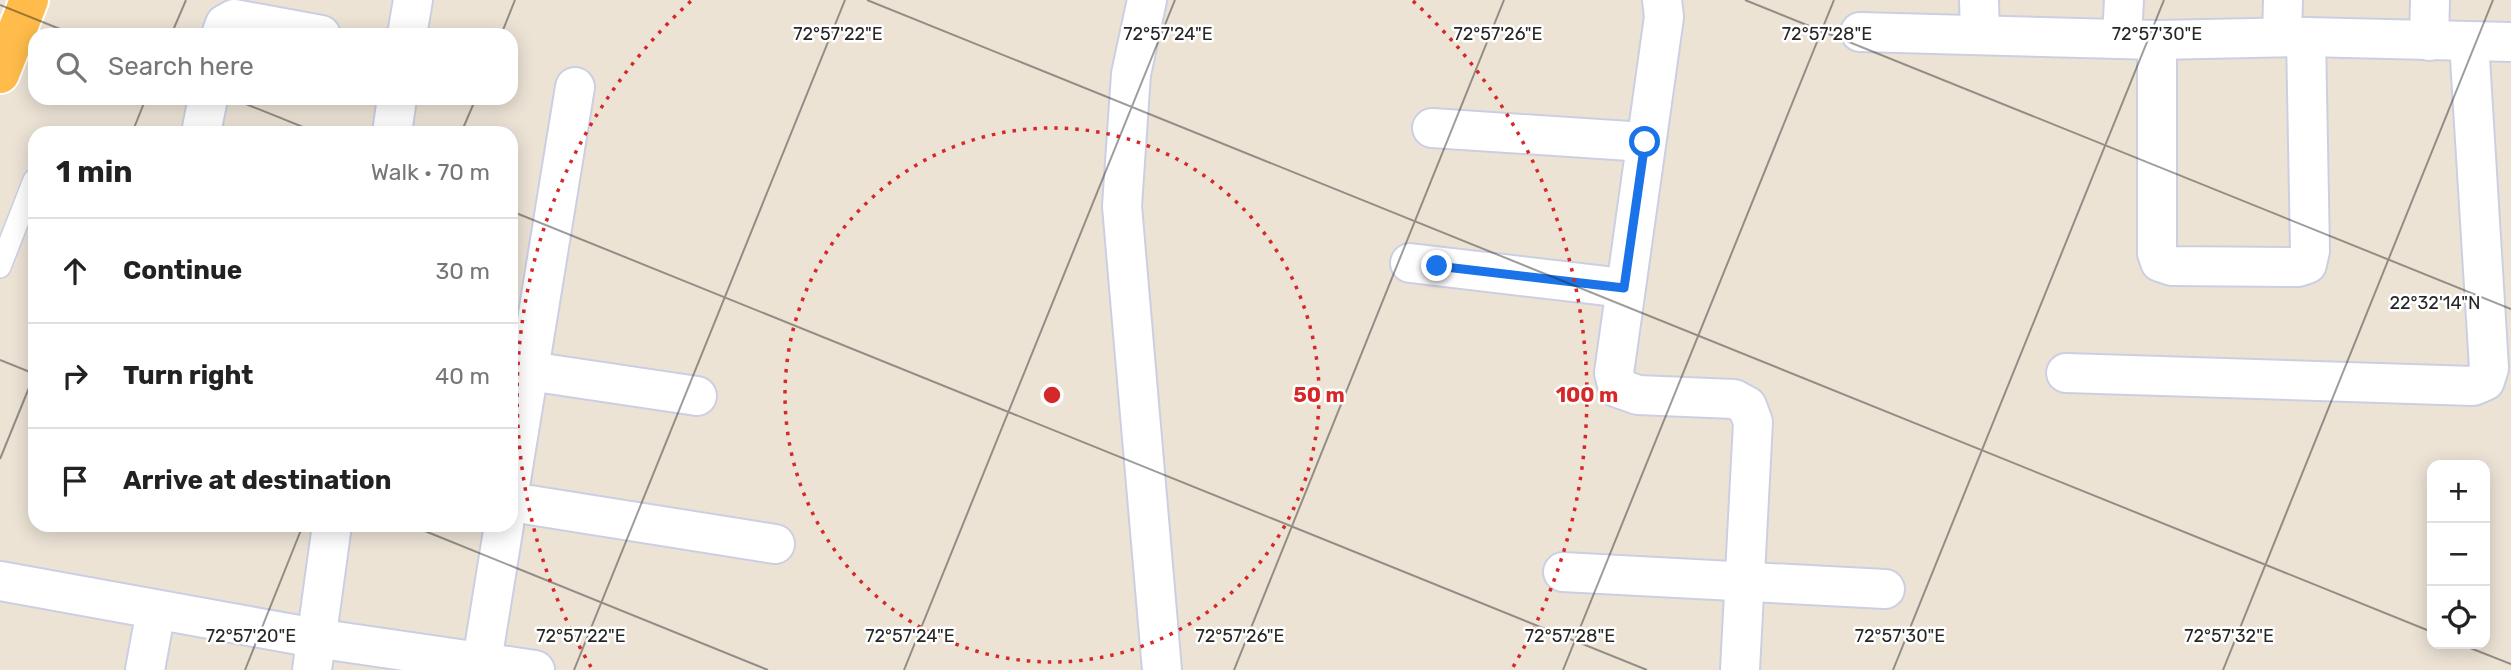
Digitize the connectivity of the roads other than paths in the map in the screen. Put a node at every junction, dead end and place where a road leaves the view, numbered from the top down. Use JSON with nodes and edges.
{"nodes":[{"id":1,"x":29,"y":0,"type":"edge"},
{"id":2,"x":412,"y":0,"type":"edge"},
{"id":3,"x":1147,"y":0,"type":"edge"},
{"id":4,"x":1662,"y":0,"type":"edge"},
{"id":5,"x":2123,"y":0,"type":"edge"},
{"id":6,"x":2283,"y":0,"type":"edge"},
{"id":7,"x":2430,"y":0,"type":"edge"},
{"id":8,"x":1980,"y":17,"type":"edge"},
{"id":9,"x":224,"y":28,"type":"edge"},
{"id":10,"x":283,"y":28,"type":"edge"},
{"id":11,"x":408,"y":28,"type":"edge"},
{"id":12,"x":1860,"y":32,"type":"dead end"},
{"id":13,"x":2294,"y":37,"type":"junction"},
{"id":14,"x":2139,"y":39,"type":"junction"},
{"id":15,"x":2430,"y":41,"type":"junction"},
{"id":16,"x":2469,"y":42,"type":"junction"},
{"id":17,"x":2511,"y":42,"type":"edge"},
{"id":18,"x":0,"y":74,"type":"edge"},
{"id":19,"x":575,"y":87,"type":"dead end"},
{"id":20,"x":207,"y":105,"type":"edge"},
{"id":21,"x":396,"y":105,"type":"edge"},
{"id":22,"x":202,"y":126,"type":"edge"},
{"id":23,"x":393,"y":126,"type":"edge"},
{"id":24,"x":1432,"y":128,"type":"dead end"},
{"id":25,"x":1645,"y":142,"type":"junction"},
{"id":26,"x":28,"y":195,"type":"edge"},
{"id":27,"x":1410,"y":263,"type":"dead end"},
{"id":28,"x":0,"y":267,"type":"edge"},
{"id":29,"x":1624,"y":288,"type":"junction"},
{"id":30,"x":529,"y":371,"type":"junction"},
{"id":31,"x":2066,"y":373,"type":"dead end"},
{"id":32,"x":2498,"y":391,"type":"edge"},
{"id":33,"x":697,"y":396,"type":"dead end"},
{"id":34,"x":518,"y":438,"type":"edge"},
{"id":35,"x":518,"y":503,"type":"edge"},
{"id":36,"x":331,"y":532,"type":"edge"},
{"id":37,"x":502,"y":532,"type":"edge"},
{"id":38,"x":775,"y":544,"type":"dead end"},
{"id":39,"x":1563,"y":572,"type":"dead end"},
{"id":40,"x":1745,"y":579,"type":"junction"},
{"id":41,"x":0,"y":581,"type":"edge"},
{"id":42,"x":1885,"y":589,"type":"dead end"},
{"id":43,"x":156,"y":610,"type":"junction"},
{"id":44,"x":313,"y":654,"type":"edge"},
{"id":45,"x":468,"y":663,"type":"edge"},
{"id":46,"x":145,"y":670,"type":"edge"},
{"id":47,"x":535,"y":670,"type":"edge"},
{"id":48,"x":1162,"y":670,"type":"edge"},
{"id":49,"x":1740,"y":670,"type":"edge"}],
"edges":[{"from":1,"to":18,"type":"highway"},
{"from":2,"to":11,"type":"street"},
{"from":3,"to":48,"type":"street"},
{"from":4,"to":25,"type":"street"},
{"from":5,"to":14,"type":"street"},
{"from":6,"to":13,"type":"street"},
{"from":7,"to":15,"type":"street"},
{"from":8,"to":12,"type":"street"},
{"from":8,"to":14,"type":"street"},
{"from":9,"to":10,"type":"street"},
{"from":13,"to":14,"type":"street"},
{"from":13,"to":14,"type":"street"},
{"from":13,"to":15,"type":"street"},
{"from":15,"to":16,"type":"street"},
{"from":16,"to":17,"type":"street"},
{"from":16,"to":32,"type":"street"},
{"from":19,"to":30,"type":"street"},
{"from":20,"to":22,"type":"street"},
{"from":21,"to":23,"type":"street"},
{"from":24,"to":25,"type":"street"},
{"from":25,"to":29,"type":"street"},
{"from":26,"to":28,"type":"lane"},
{"from":27,"to":29,"type":"street"},
{"from":29,"to":40,"type":"street"},
{"from":30,"to":33,"type":"street"},
{"from":30,"to":34,"type":"street"},
{"from":31,"to":32,"type":"street"},
{"from":35,"to":38,"type":"street"},
{"from":36,"to":44,"type":"street"},
{"from":37,"to":45,"type":"street"},
{"from":39,"to":40,"type":"street"},
{"from":40,"to":42,"type":"street"},
{"from":40,"to":49,"type":"street"},
{"from":41,"to":43,"type":"street"},
{"from":43,"to":44,"type":"street"},
{"from":43,"to":46,"type":"street"},
{"from":44,"to":45,"type":"street"},
{"from":45,"to":47,"type":"street"}]}
